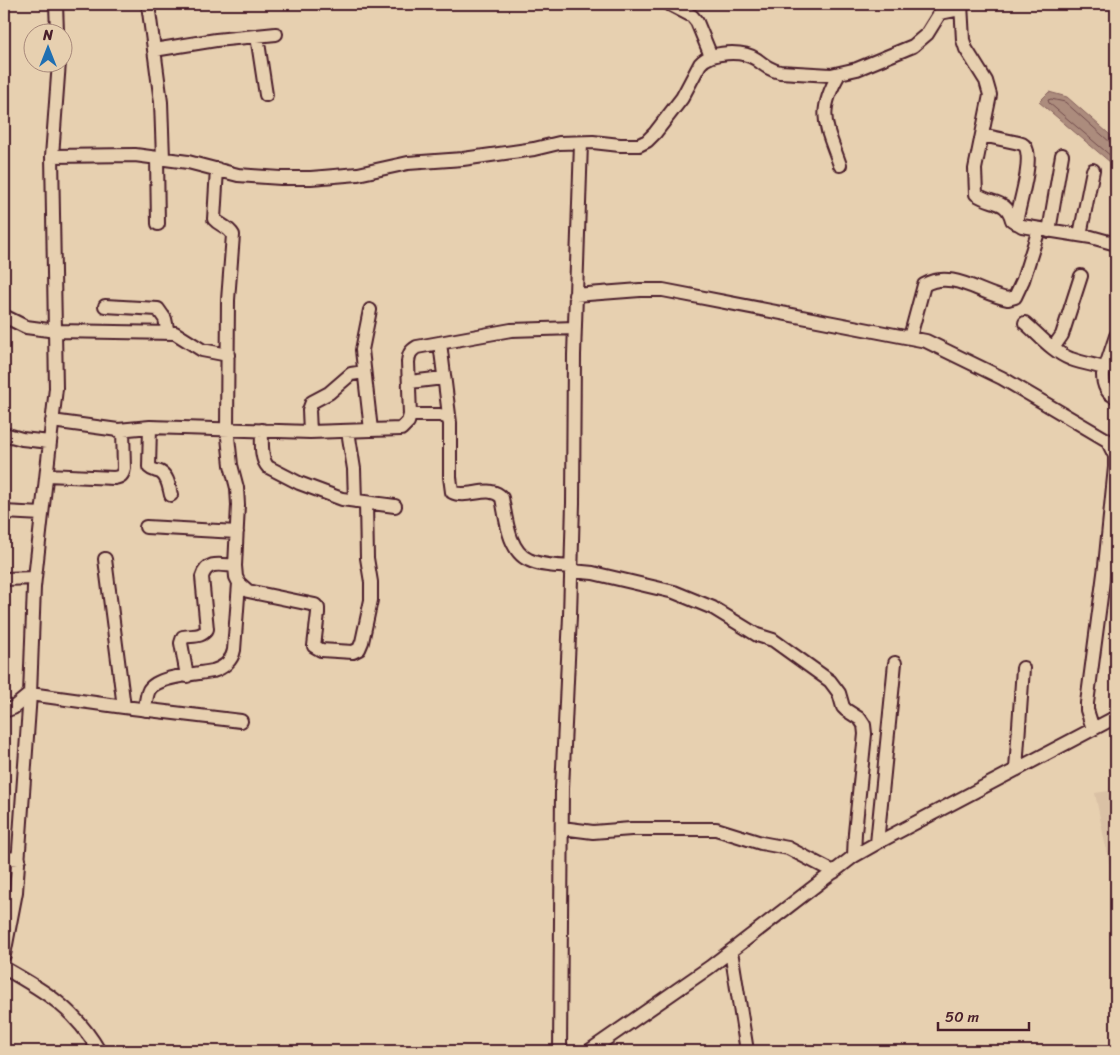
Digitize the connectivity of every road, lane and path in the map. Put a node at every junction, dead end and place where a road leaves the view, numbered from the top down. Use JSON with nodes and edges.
{"nodes":[{"id":1,"x":56,"y":4,"type":"edge"},
{"id":2,"x":148,"y":4,"type":"edge"},
{"id":3,"x":669,"y":4,"type":"edge"},
{"id":4,"x":962,"y":5,"type":"edge"},
{"id":5,"x":57,"y":22,"type":"edge"},
{"id":6,"x":276,"y":34,"type":"dead end"},
{"id":7,"x":257,"y":36,"type":"junction"},
{"id":8,"x":154,"y":50,"type":"junction"},
{"id":9,"x":711,"y":56,"type":"junction"},
{"id":10,"x":58,"y":72,"type":"edge"},
{"id":11,"x":839,"y":74,"type":"junction"},
{"id":12,"x":266,"y":95,"type":"dead end"},
{"id":13,"x":982,"y":135,"type":"junction"},
{"id":14,"x":581,"y":143,"type":"junction"},
{"id":15,"x":1062,"y":155,"type":"dead end"},
{"id":16,"x":52,"y":156,"type":"junction"},
{"id":17,"x":160,"y":158,"type":"junction"},
{"id":18,"x":840,"y":164,"type":"dead end"},
{"id":19,"x":217,"y":169,"type":"junction"},
{"id":20,"x":1093,"y":170,"type":"dead end"},
{"id":21,"x":1016,"y":223,"type":"junction"},
{"id":22,"x":158,"y":224,"type":"dead end"},
{"id":23,"x":1044,"y":230,"type":"junction"},
{"id":24,"x":1080,"y":235,"type":"junction"},
{"id":25,"x":1116,"y":244,"type":"edge"},
{"id":26,"x":1080,"y":276,"type":"dead end"},
{"id":27,"x":575,"y":295,"type":"junction"},
{"id":28,"x":106,"y":306,"type":"dead end"},
{"id":29,"x":370,"y":310,"type":"dead end"},
{"id":30,"x":4,"y":316,"type":"edge"},
{"id":31,"x":1025,"y":323,"type":"dead end"},
{"id":32,"x":575,"y":328,"type":"junction"},
{"id":33,"x":56,"y":331,"type":"junction"},
{"id":34,"x":168,"y":333,"type":"junction"},
{"id":35,"x":1116,"y":336,"type":"edge"},
{"id":36,"x":910,"y":337,"type":"junction"},
{"id":37,"x":440,"y":343,"type":"junction"},
{"id":38,"x":1053,"y":348,"type":"junction"},
{"id":39,"x":228,"y":355,"type":"junction"},
{"id":40,"x":1105,"y":368,"type":"junction"},
{"id":41,"x":364,"y":372,"type":"junction"},
{"id":42,"x":443,"y":378,"type":"junction"},
{"id":43,"x":410,"y":382,"type":"junction"},
{"id":44,"x":1116,"y":397,"type":"edge"},
{"id":45,"x":410,"y":415,"type":"junction"},
{"id":46,"x":52,"y":421,"type":"junction"},
{"id":47,"x":450,"y":423,"type":"junction"},
{"id":48,"x":150,"y":427,"type":"junction"},
{"id":49,"x":227,"y":428,"type":"junction"},
{"id":50,"x":123,"y":430,"type":"junction"},
{"id":51,"x":262,"y":430,"type":"junction"},
{"id":52,"x":371,"y":430,"type":"junction"},
{"id":53,"x":348,"y":431,"type":"junction"},
{"id":54,"x":310,"y":432,"type":"junction"},
{"id":55,"x":4,"y":434,"type":"edge"},
{"id":56,"x":50,"y":442,"type":"junction"},
{"id":57,"x":47,"y":475,"type":"junction"},
{"id":58,"x":171,"y":495,"type":"dead end"},
{"id":59,"x":360,"y":502,"type":"junction"},
{"id":60,"x":395,"y":506,"type":"dead end"},
{"id":61,"x":4,"y":512,"type":"edge"},
{"id":62,"x":42,"y":514,"type":"junction"},
{"id":63,"x":146,"y":527,"type":"dead end"},
{"id":64,"x":237,"y":532,"type":"junction"},
{"id":65,"x":105,"y":559,"type":"dead end"},
{"id":66,"x":235,"y":566,"type":"junction"},
{"id":67,"x":572,"y":569,"type":"junction"},
{"id":68,"x":35,"y":578,"type":"junction"},
{"id":69,"x":4,"y":579,"type":"edge"},
{"id":70,"x":239,"y":584,"type":"junction"},
{"id":71,"x":895,"y":663,"type":"dead end"},
{"id":72,"x":1023,"y":668,"type":"dead end"},
{"id":73,"x":187,"y":676,"type":"junction"},
{"id":74,"x":30,"y":694,"type":"junction"},
{"id":75,"x":124,"y":707,"type":"junction"},
{"id":76,"x":145,"y":710,"type":"junction"},
{"id":77,"x":4,"y":711,"type":"edge"},
{"id":78,"x":1116,"y":717,"type":"edge"},
{"id":79,"x":241,"y":720,"type":"dead end"},
{"id":80,"x":1093,"y":729,"type":"junction"},
{"id":81,"x":1016,"y":769,"type":"junction"},
{"id":82,"x":562,"y":828,"type":"junction"},
{"id":83,"x":877,"y":843,"type":"junction"},
{"id":84,"x":854,"y":856,"type":"junction"},
{"id":85,"x":4,"y":858,"type":"edge"},
{"id":86,"x":19,"y":859,"type":"junction"},
{"id":87,"x":834,"y":872,"type":"junction"},
{"id":88,"x":731,"y":951,"type":"junction"},
{"id":89,"x":4,"y":952,"type":"edge"},
{"id":90,"x":4,"y":968,"type":"edge"},
{"id":91,"x":100,"y":1051,"type":"edge"},
{"id":92,"x":560,"y":1051,"type":"edge"},
{"id":93,"x":589,"y":1051,"type":"edge"},
{"id":94,"x":747,"y":1051,"type":"edge"}],
"edges":[{"from":1,"to":5,"type":"street"},
{"from":2,"to":8,"type":"street"},
{"from":3,"to":9,"type":"street"},
{"from":4,"to":11,"type":"street"},
{"from":4,"to":13,"type":"street"},
{"from":6,"to":7,"type":"street"},
{"from":7,"to":8,"type":"street"},
{"from":7,"to":12,"type":"street"},
{"from":8,"to":17,"type":"street"},
{"from":9,"to":11,"type":"street"},
{"from":9,"to":14,"type":"street"},
{"from":10,"to":16,"type":"street"},
{"from":11,"to":18,"type":"street"},
{"from":13,"to":21,"type":"street"},
{"from":13,"to":21,"type":"street"},
{"from":14,"to":19,"type":"street"},
{"from":14,"to":27,"type":"street"},
{"from":15,"to":23,"type":"street"},
{"from":16,"to":17,"type":"street"},
{"from":16,"to":33,"type":"street"},
{"from":17,"to":19,"type":"street"},
{"from":17,"to":22,"type":"street"},
{"from":19,"to":39,"type":"street"},
{"from":20,"to":24,"type":"street"},
{"from":21,"to":23,"type":"street"},
{"from":23,"to":24,"type":"street"},
{"from":23,"to":36,"type":"street"},
{"from":24,"to":25,"type":"street"},
{"from":26,"to":38,"type":"street"},
{"from":27,"to":32,"type":"street"},
{"from":27,"to":36,"type":"street"},
{"from":28,"to":34,"type":"street"},
{"from":29,"to":41,"type":"street"},
{"from":30,"to":33,"type":"street"},
{"from":31,"to":38,"type":"street"},
{"from":32,"to":37,"type":"street"},
{"from":32,"to":67,"type":"street"},
{"from":33,"to":34,"type":"street"},
{"from":33,"to":46,"type":"street"},
{"from":34,"to":39,"type":"street"},
{"from":35,"to":40,"type":"street"},
{"from":36,"to":80,"type":"street"},
{"from":37,"to":42,"type":"street"},
{"from":37,"to":43,"type":"street"},
{"from":38,"to":40,"type":"street"},
{"from":39,"to":49,"type":"street"},
{"from":40,"to":44,"type":"street"},
{"from":41,"to":52,"type":"street"},
{"from":41,"to":54,"type":"street"},
{"from":42,"to":43,"type":"street"},
{"from":42,"to":47,"type":"street"},
{"from":43,"to":45,"type":"street"},
{"from":45,"to":47,"type":"street"},
{"from":45,"to":52,"type":"street"},
{"from":46,"to":50,"type":"street"},
{"from":46,"to":56,"type":"street"},
{"from":47,"to":67,"type":"street"},
{"from":48,"to":49,"type":"street"},
{"from":48,"to":50,"type":"street"},
{"from":48,"to":58,"type":"street"},
{"from":49,"to":51,"type":"street"},
{"from":49,"to":64,"type":"street"},
{"from":50,"to":57,"type":"street"},
{"from":51,"to":54,"type":"street"},
{"from":51,"to":59,"type":"street"},
{"from":52,"to":53,"type":"street"},
{"from":53,"to":54,"type":"street"},
{"from":53,"to":59,"type":"street"},
{"from":55,"to":56,"type":"street"},
{"from":56,"to":57,"type":"street"},
{"from":57,"to":62,"type":"street"},
{"from":59,"to":60,"type":"street"},
{"from":59,"to":70,"type":"street"},
{"from":61,"to":62,"type":"street"},
{"from":62,"to":68,"type":"street"},
{"from":63,"to":64,"type":"street"},
{"from":64,"to":66,"type":"street"},
{"from":65,"to":75,"type":"street"},
{"from":66,"to":70,"type":"street"},
{"from":66,"to":73,"type":"street"},
{"from":67,"to":82,"type":"street"},
{"from":67,"to":84,"type":"street"},
{"from":68,"to":69,"type":"street"},
{"from":68,"to":74,"type":"street"},
{"from":70,"to":73,"type":"street"},
{"from":71,"to":83,"type":"street"},
{"from":72,"to":81,"type":"street"},
{"from":73,"to":76,"type":"street"},
{"from":74,"to":75,"type":"street"},
{"from":74,"to":77,"type":"street"},
{"from":74,"to":86,"type":"street"},
{"from":75,"to":76,"type":"street"},
{"from":76,"to":79,"type":"street"},
{"from":78,"to":80,"type":"street"},
{"from":80,"to":81,"type":"street"},
{"from":81,"to":83,"type":"street"},
{"from":82,"to":87,"type":"street"},
{"from":82,"to":92,"type":"street"},
{"from":83,"to":84,"type":"street"},
{"from":84,"to":87,"type":"street"},
{"from":85,"to":86,"type":"street"},
{"from":86,"to":89,"type":"street"},
{"from":87,"to":88,"type":"street"},
{"from":88,"to":93,"type":"street"},
{"from":88,"to":94,"type":"street"},
{"from":90,"to":91,"type":"street"}]}
